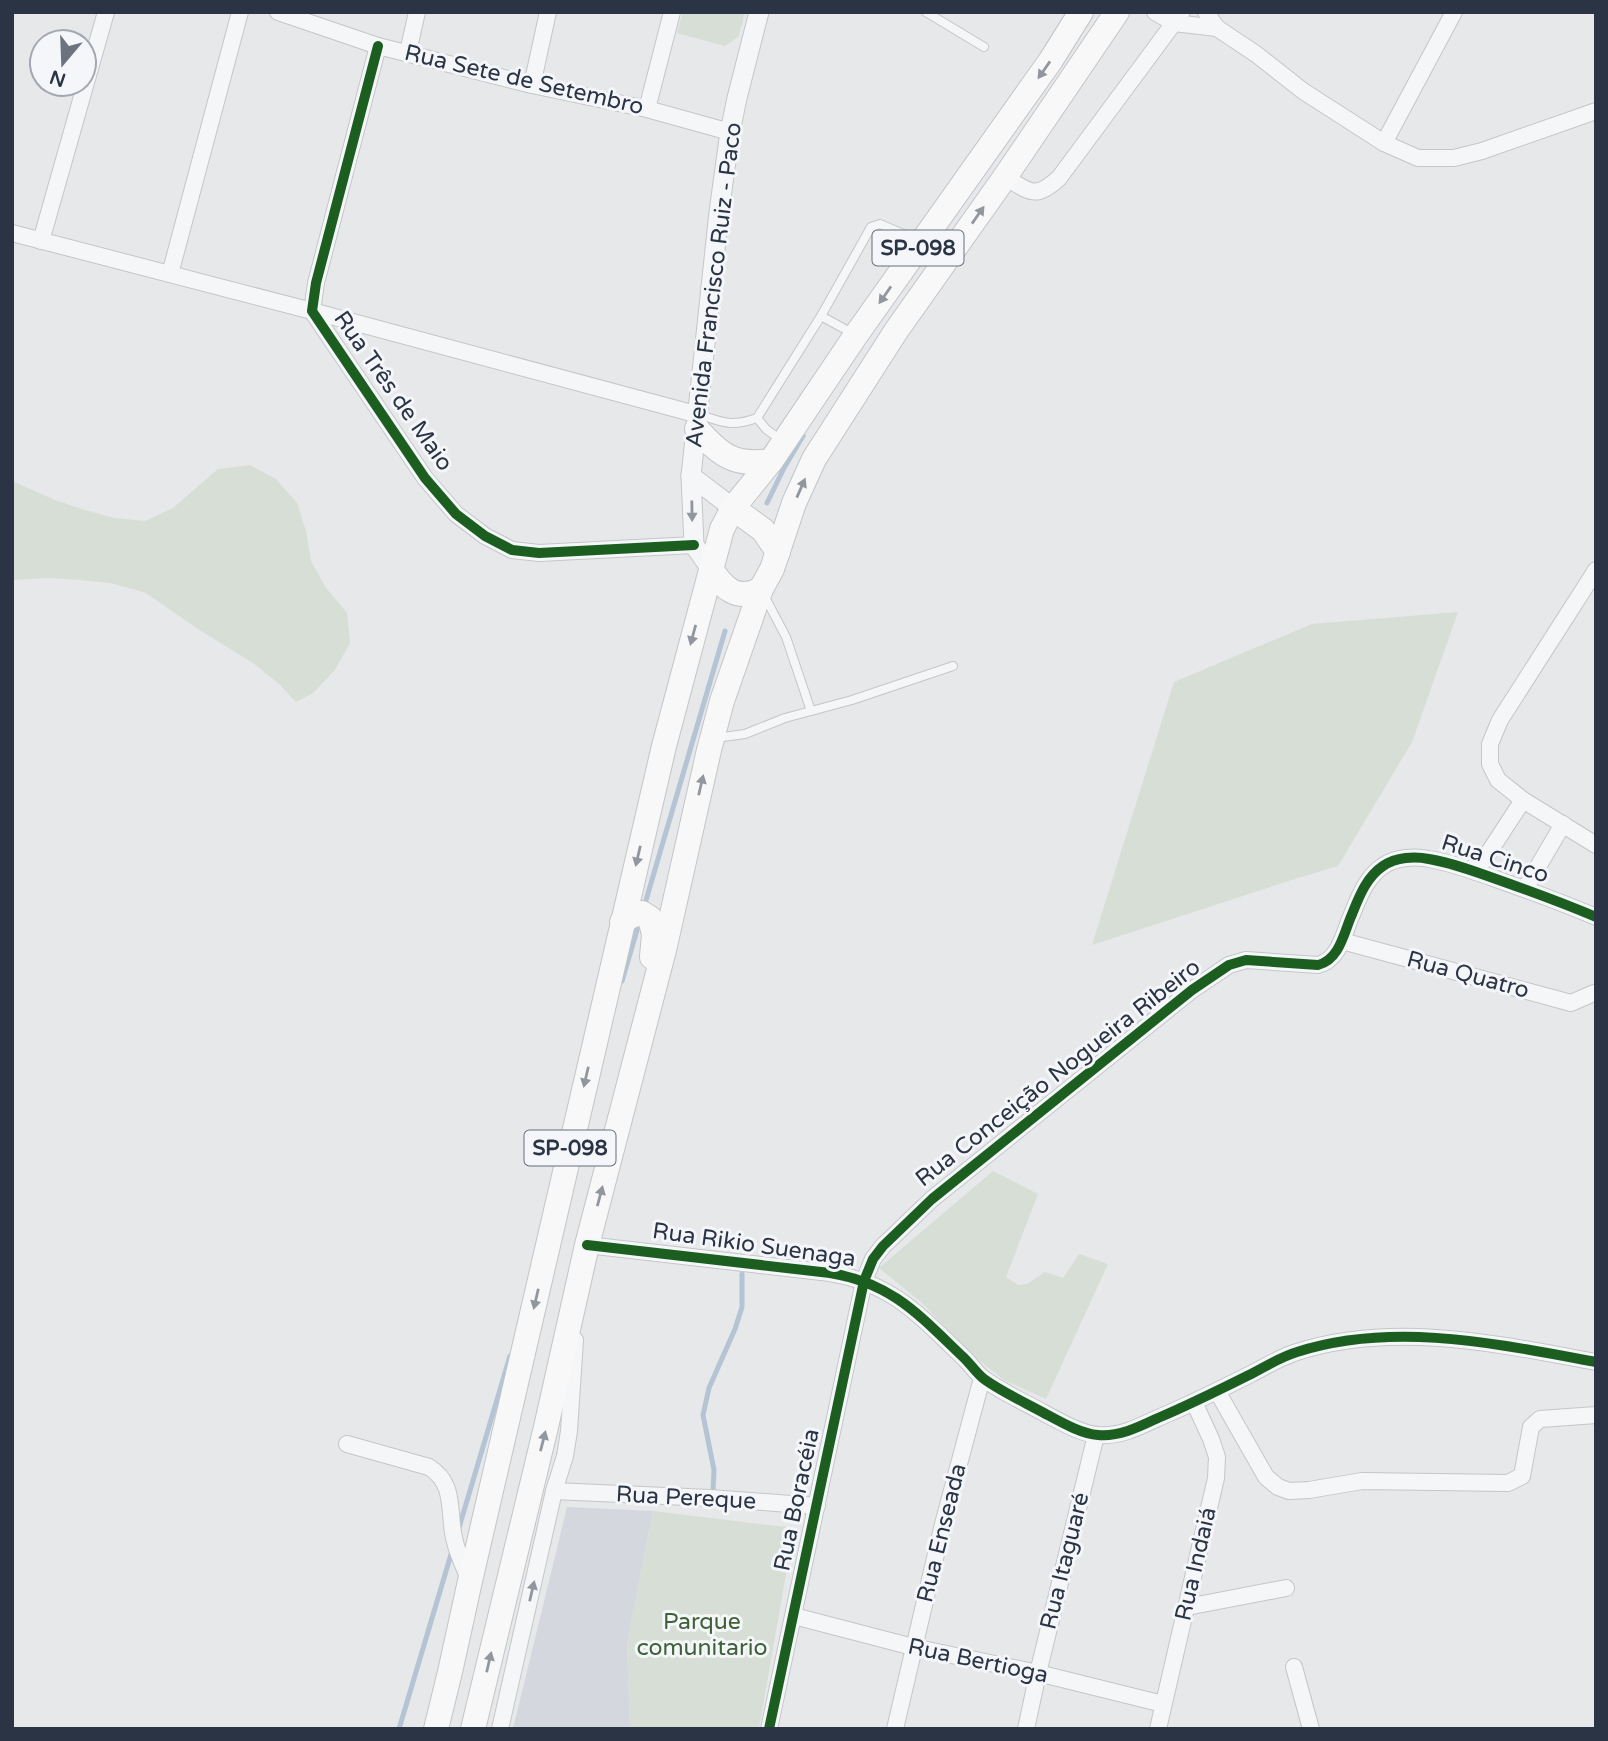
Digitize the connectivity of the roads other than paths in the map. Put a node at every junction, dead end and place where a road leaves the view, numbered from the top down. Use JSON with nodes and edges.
{"nodes":[{"id":1,"x":106,"y":12,"type":"edge"},
{"id":2,"x":240,"y":12,"type":"edge"},
{"id":3,"x":278,"y":12,"type":"edge"},
{"id":4,"x":417,"y":12,"type":"edge"},
{"id":5,"x":548,"y":12,"type":"edge"},
{"id":6,"x":673,"y":12,"type":"edge"},
{"id":7,"x":759,"y":12,"type":"edge"},
{"id":8,"x":926,"y":12,"type":"edge"},
{"id":9,"x":1081,"y":12,"type":"edge"},
{"id":10,"x":1117,"y":12,"type":"edge"},
{"id":11,"x":1155,"y":12,"type":"edge"},
{"id":12,"x":1206,"y":12,"type":"edge"},
{"id":13,"x":1454,"y":12,"type":"edge"},
{"id":14,"x":1178,"y":18,"type":"edge"},
{"id":15,"x":1217,"y":28,"type":"junction"},
{"id":16,"x":378,"y":46,"type":"junction"},
{"id":17,"x":984,"y":47,"type":"dead end"},
{"id":18,"x":408,"y":52,"type":"junction"},
{"id":19,"x":532,"y":85,"type":"junction"},
{"id":20,"x":647,"y":109,"type":"junction"},
{"id":21,"x":1596,"y":111,"type":"edge"},
{"id":22,"x":730,"y":132,"type":"junction"},
{"id":23,"x":1384,"y":143,"type":"junction"},
{"id":24,"x":1005,"y":177,"type":"junction"},
{"id":25,"x":12,"y":233,"type":"edge"},
{"id":26,"x":41,"y":241,"type":"junction"},
{"id":27,"x":923,"y":242,"type":"junction"},
{"id":28,"x":170,"y":274,"type":"junction"},
{"id":29,"x":312,"y":311,"type":"junction"},
{"id":30,"x":821,"y":316,"type":"junction"},
{"id":31,"x":856,"y":335,"type":"junction"},
{"id":32,"x":757,"y":418,"type":"junction"},
{"id":33,"x":698,"y":422,"type":"junction"},
{"id":34,"x":777,"y":451,"type":"junction"},
{"id":35,"x":691,"y":476,"type":"junction"},
{"id":36,"x":733,"y":508,"type":"junction"},
{"id":37,"x":694,"y":545,"type":"junction"},
{"id":38,"x":778,"y":552,"type":"junction"},
{"id":39,"x":710,"y":569,"type":"junction"},
{"id":40,"x":1596,"y":570,"type":"edge"},
{"id":41,"x":761,"y":589,"type":"junction"},
{"id":42,"x":953,"y":666,"type":"dead end"},
{"id":43,"x":811,"y":711,"type":"junction"},
{"id":44,"x":712,"y":738,"type":"junction"},
{"id":45,"x":1523,"y":800,"type":"junction"},
{"id":46,"x":1563,"y":824,"type":"junction"},
{"id":47,"x":1596,"y":845,"type":"edge"},
{"id":48,"x":1476,"y":872,"type":"junction"},
{"id":49,"x":1525,"y":889,"type":"junction"},
{"id":50,"x":1596,"y":917,"type":"edge"},
{"id":51,"x":622,"y":922,"type":"junction"},
{"id":52,"x":1342,"y":941,"type":"junction"},
{"id":53,"x":1594,"y":993,"type":"dead end"},
{"id":54,"x":650,"y":1003,"type":"junction"},
{"id":55,"x":587,"y":1245,"type":"junction"},
{"id":56,"x":864,"y":1281,"type":"junction"},
{"id":57,"x":578,"y":1290,"type":"junction"},
{"id":58,"x":1596,"y":1362,"type":"edge"},
{"id":59,"x":982,"y":1378,"type":"junction"},
{"id":60,"x":1217,"y":1391,"type":"junction"},
{"id":61,"x":1194,"y":1402,"type":"junction"},
{"id":62,"x":1596,"y":1415,"type":"edge"},
{"id":63,"x":1096,"y":1435,"type":"junction"},
{"id":64,"x":347,"y":1444,"type":"dead end"},
{"id":65,"x":554,"y":1491,"type":"junction"},
{"id":66,"x":817,"y":1506,"type":"junction"},
{"id":67,"x":470,"y":1581,"type":"junction"},
{"id":68,"x":1286,"y":1588,"type":"dead end"},
{"id":69,"x":1187,"y":1607,"type":"junction"},
{"id":70,"x":794,"y":1616,"type":"junction"},
{"id":71,"x":913,"y":1647,"type":"junction"},
{"id":72,"x":1294,"y":1667,"type":"dead end"},
{"id":73,"x":1038,"y":1674,"type":"junction"},
{"id":74,"x":1163,"y":1704,"type":"junction"},
{"id":75,"x":436,"y":1729,"type":"edge"},
{"id":76,"x":473,"y":1729,"type":"edge"},
{"id":77,"x":500,"y":1729,"type":"edge"},
{"id":78,"x":769,"y":1729,"type":"edge"},
{"id":79,"x":895,"y":1729,"type":"edge"},
{"id":80,"x":1026,"y":1729,"type":"edge"},
{"id":81,"x":1158,"y":1729,"type":"edge"},
{"id":82,"x":1311,"y":1729,"type":"edge"}],
"edges":[{"from":1,"to":26,"type":"street"},
{"from":2,"to":28,"type":"street"},
{"from":3,"to":16,"type":"street","name":"Rua Sete de Setembro"},
{"from":4,"to":18,"type":"street"},
{"from":5,"to":19,"type":"street"},
{"from":6,"to":20,"type":"street"},
{"from":7,"to":22,"type":"street","name":"Avenida Francisco Ruiz - Paco"},
{"from":8,"to":17,"type":"lane"},
{"from":9,"to":27,"type":"main road","number":"SP-098","one_way":true},
{"from":10,"to":24,"type":"main road","number":"SP-098"},
{"from":11,"to":14,"type":"street"},
{"from":12,"to":15,"type":"street"},
{"from":13,"to":23,"type":"street"},
{"from":14,"to":15,"type":"street"},
{"from":14,"to":24,"type":"street"},
{"from":15,"to":23,"type":"street"},
{"from":16,"to":18,"type":"street","name":"Rua Sete de Setembro"},
{"from":16,"to":29,"type":"street","name":"Rua Três de Maio"},
{"from":18,"to":19,"type":"street","name":"Rua Sete de Setembro"},
{"from":19,"to":20,"type":"street","name":"Rua Sete de Setembro"},
{"from":20,"to":22,"type":"street","name":"Rua Sete de Setembro"},
{"from":21,"to":23,"type":"street"},
{"from":22,"to":33,"type":"street","name":"Avenida Francisco Ruiz - Paco"},
{"from":38,"to":24,"type":"main road","number":"SP-098","one_way":true},
{"from":25,"to":26,"type":"street"},
{"from":26,"to":28,"type":"street"},
{"from":27,"to":30,"type":"lane"},
{"from":27,"to":31,"type":"main road","number":"SP-098","one_way":true},
{"from":28,"to":29,"type":"street"},
{"from":29,"to":33,"type":"street"},
{"from":29,"to":37,"type":"street","name":"Rua Três de Maio"},
{"from":30,"to":31,"type":"lane"},
{"from":30,"to":32,"type":"lane"},
{"from":31,"to":34,"type":"main road","number":"SP-098"},
{"from":32,"to":33,"type":"lane"},
{"from":32,"to":34,"type":"lane"},
{"from":33,"to":34,"type":"main road"},
{"from":33,"to":35,"type":"street","name":"Avenida Francisco Ruiz - Paco"},
{"from":34,"to":36,"type":"main road","number":"SP-098"},
{"from":35,"to":36,"type":"street"},
{"from":35,"to":37,"type":"street","name":"Avenida Francisco Ruiz - Paco","one_way":true},
{"from":36,"to":38,"type":"main road"},
{"from":36,"to":39,"type":"main road","number":"SP-098"},
{"from":37,"to":39,"type":"street"},
{"from":38,"to":41,"type":"main road","number":"SP-098"},
{"from":39,"to":41,"type":"main road"},
{"from":39,"to":51,"type":"main road","number":"SP-098","one_way":true},
{"from":40,"to":45,"type":"street"},
{"from":41,"to":43,"type":"lane"},
{"from":41,"to":44,"type":"main road","number":"SP-098"},
{"from":42,"to":43,"type":"lane"},
{"from":43,"to":44,"type":"lane"},
{"from":54,"to":44,"type":"main road","number":"SP-098","one_way":true},
{"from":45,"to":46,"type":"street"},
{"from":45,"to":48,"type":"street"},
{"from":46,"to":47,"type":"street"},
{"from":46,"to":49,"type":"street"},
{"from":48,"to":49,"type":"street","name":"Rua Cinco"},
{"from":48,"to":52,"type":"street","name":"Rua Cinco"},
{"from":49,"to":50,"type":"street","name":"Rua Cinco"},
{"from":51,"to":54,"type":"main road"},
{"from":51,"to":67,"type":"main road","number":"SP-098","one_way":true},
{"from":52,"to":53,"type":"street","name":"Rua Quatro"},
{"from":52,"to":56,"type":"street","name":"Rua Conceição Nogueira Ribeiro"},
{"from":55,"to":54,"type":"main road","number":"SP-098","one_way":true},
{"from":55,"to":56,"type":"street","name":"Rua Rikio Suenaga"},
{"from":55,"to":57,"type":"main road","number":"SP-098"},
{"from":56,"to":59,"type":"street","name":"Rua Rikio Suenaga"},
{"from":56,"to":66,"type":"street","name":"Rua Boracéia"},
{"from":57,"to":65,"type":"street"},
{"from":76,"to":57,"type":"main road","number":"SP-098","one_way":true},
{"from":58,"to":60,"type":"street","name":"Rua Rikio Suenaga"},
{"from":59,"to":63,"type":"street","name":"Rua Rikio Suenaga"},
{"from":59,"to":71,"type":"street","name":"Rua Enseada"},
{"from":60,"to":61,"type":"street","name":"Rua Rikio Suenaga"},
{"from":60,"to":62,"type":"street"},
{"from":61,"to":63,"type":"street","name":"Rua Rikio Suenaga"},
{"from":61,"to":69,"type":"street","name":"Rua Indaiá"},
{"from":63,"to":73,"type":"street","name":"Rua Itaguaré"},
{"from":64,"to":67,"type":"street"},
{"from":65,"to":66,"type":"street","name":"Rua Pereque"},
{"from":77,"to":65,"type":"street","one_way":true},
{"from":66,"to":70,"type":"street","name":"Rua Boracéia"},
{"from":67,"to":75,"type":"main road","number":"SP-098"},
{"from":68,"to":69,"type":"street"},
{"from":69,"to":74,"type":"street","name":"Rua Indaiá"},
{"from":70,"to":71,"type":"street","name":"Rua Bertioga"},
{"from":70,"to":78,"type":"street","name":"Rua Boracéia"},
{"from":71,"to":73,"type":"street","name":"Rua Bertioga"},
{"from":71,"to":79,"type":"street","name":"Rua Enseada"},
{"from":72,"to":82,"type":"street"},
{"from":73,"to":74,"type":"street","name":"Rua Bertioga"},
{"from":73,"to":80,"type":"street","name":"Rua Itaguaré"},
{"from":74,"to":81,"type":"street","name":"Rua Indaiá"}]}
